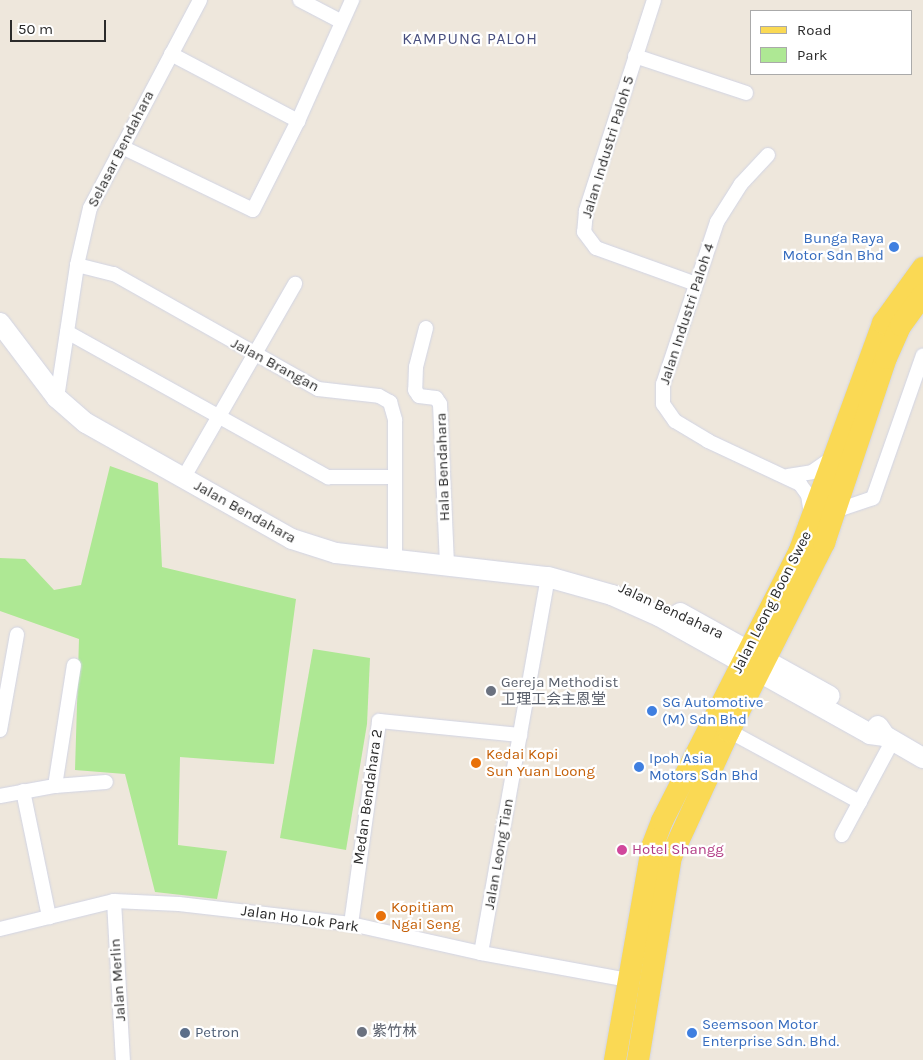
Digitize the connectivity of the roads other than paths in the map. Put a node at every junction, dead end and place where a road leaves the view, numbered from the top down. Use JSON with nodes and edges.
{"nodes":[{"id":1,"x":200,"y":0,"type":"edge"},
{"id":2,"x":300,"y":0,"type":"edge"},
{"id":3,"x":352,"y":0,"type":"edge"},
{"id":4,"x":654,"y":0,"type":"edge"},
{"id":5,"x":342,"y":22,"type":"junction"},
{"id":6,"x":171,"y":54,"type":"junction"},
{"id":7,"x":636,"y":56,"type":"junction"},
{"id":8,"x":746,"y":93,"type":"dead end"},
{"id":9,"x":298,"y":121,"type":"junction"},
{"id":10,"x":122,"y":147,"type":"junction"},
{"id":11,"x":768,"y":156,"type":"dead end"},
{"id":12,"x":77,"y":265,"type":"junction"},
{"id":13,"x":923,"y":268,"type":"edge"},
{"id":14,"x":294,"y":284,"type":"dead end"},
{"id":15,"x":696,"y":284,"type":"junction"},
{"id":16,"x":918,"y":309,"type":"edge"},
{"id":17,"x":0,"y":324,"type":"edge"},
{"id":18,"x":426,"y":328,"type":"dead end"},
{"id":19,"x":67,"y":332,"type":"junction"},
{"id":20,"x":254,"y":354,"type":"junction"},
{"id":21,"x":923,"y":354,"type":"edge"},
{"id":22,"x":57,"y":398,"type":"junction"},
{"id":23,"x":219,"y":416,"type":"junction"},
{"id":24,"x":834,"y":457,"type":"junction"},
{"id":25,"x":788,"y":476,"type":"junction"},
{"id":26,"x":395,"y":477,"type":"junction"},
{"id":27,"x":184,"y":478,"type":"junction"},
{"id":28,"x":835,"y":511,"type":"junction"},
{"id":29,"x":811,"y":524,"type":"junction"},
{"id":30,"x":395,"y":560,"type":"junction"},
{"id":31,"x":447,"y":566,"type":"junction"},
{"id":32,"x":548,"y":577,"type":"junction"},
{"id":33,"x":17,"y":635,"type":"dead end"},
{"id":34,"x":753,"y":660,"type":"junction"},
{"id":35,"x":74,"y":665,"type":"dead end"},
{"id":36,"x":0,"y":730,"type":"edge"},
{"id":37,"x":729,"y":731,"type":"junction"},
{"id":38,"x":520,"y":735,"type":"junction"},
{"id":39,"x":889,"y":738,"type":"junction"},
{"id":40,"x":923,"y":758,"type":"edge"},
{"id":41,"x":106,"y":782,"type":"dead end"},
{"id":42,"x":55,"y":786,"type":"junction"},
{"id":43,"x":23,"y":792,"type":"junction"},
{"id":44,"x":0,"y":796,"type":"edge"},
{"id":45,"x":860,"y":802,"type":"junction"},
{"id":46,"x":842,"y":835,"type":"dead end"},
{"id":47,"x":114,"y":901,"type":"junction"},
{"id":48,"x":49,"y":917,"type":"junction"},
{"id":49,"x":351,"y":924,"type":"junction"},
{"id":50,"x":0,"y":929,"type":"edge"},
{"id":51,"x":481,"y":953,"type":"junction"},
{"id":52,"x":628,"y":980,"type":"junction"},
{"id":53,"x":124,"y":1060,"type":"edge"},
{"id":54,"x":615,"y":1060,"type":"edge"},
{"id":55,"x":638,"y":1060,"type":"edge"}],
"edges":[{"from":1,"to":6,"type":"street","name":"Selasar Bendahara"},
{"from":2,"to":5,"type":"street"},
{"from":3,"to":5,"type":"street"},
{"from":4,"to":7,"type":"street","name":"Jalan Industri Paloh 5"},
{"from":5,"to":9,"type":"street"},
{"from":6,"to":9,"type":"street"},
{"from":6,"to":10,"type":"street","name":"Selasar Bendahara"},
{"from":7,"to":8,"type":"street"},
{"from":7,"to":15,"type":"street","name":"Jalan Industri Paloh 5"},
{"from":9,"to":10,"type":"street"},
{"from":10,"to":12,"type":"street","name":"Selasar Bendahara"},
{"from":11,"to":15,"type":"street","name":"Jalan Industri Paloh 4"},
{"from":12,"to":19,"type":"street","name":"Selasar Bendahara"},
{"from":12,"to":20,"type":"street","name":"Jalan Brangan"},
{"from":13,"to":24,"type":"main road","name":"Jalan Leong Boon Swee"},
{"from":14,"to":20,"type":"street"},
{"from":15,"to":25,"type":"street","name":"Jalan Industri Paloh 4"},
{"from":16,"to":28,"type":"main road","name":"Jalan Leong Boon Swee"},
{"from":17,"to":22,"type":"main road","name":"Jalan Bendahara"},
{"from":18,"to":31,"type":"street","name":"Hala Bendahara"},
{"from":19,"to":22,"type":"street","name":"Selasar Bendahara"},
{"from":19,"to":23,"type":"street"},
{"from":20,"to":23,"type":"street"},
{"from":20,"to":26,"type":"street","name":"Jalan Brangan"},
{"from":21,"to":28,"type":"street"},
{"from":22,"to":27,"type":"main road","name":"Jalan Bendahara"},
{"from":23,"to":26,"type":"street"},
{"from":23,"to":27,"type":"street"},
{"from":24,"to":25,"type":"street"},
{"from":24,"to":29,"type":"main road","name":"Jalan Leong Boon Swee"},
{"from":25,"to":29,"type":"street","name":"Jalan Industri Paloh 4"},
{"from":26,"to":30,"type":"street","name":"Jalan Brangan"},
{"from":27,"to":30,"type":"main road","name":"Jalan Bendahara"},
{"from":28,"to":34,"type":"main road","name":"Jalan Leong Boon Swee"},
{"from":29,"to":34,"type":"main road","name":"Jalan Leong Boon Swee"},
{"from":30,"to":31,"type":"main road","name":"Jalan Bendahara"},
{"from":31,"to":32,"type":"main road","name":"Jalan Bendahara"},
{"from":32,"to":34,"type":"main road","name":"Jalan Bendahara"},
{"from":32,"to":38,"type":"street","name":"Jalan Leong Tian"},
{"from":33,"to":36,"type":"street"},
{"from":34,"to":37,"type":"main road","name":"Jalan Leong Boon Swee"},
{"from":34,"to":39,"type":"main road","name":"Jalan Bendahara"},
{"from":34,"to":52,"type":"main road","name":"Jalan Leong Boon Swee"},
{"from":35,"to":42,"type":"street"},
{"from":37,"to":45,"type":"street"},
{"from":37,"to":55,"type":"main road","name":"Jalan Leong Boon Swee"},
{"from":38,"to":49,"type":"street","name":"Medan Bendahara 2"},
{"from":38,"to":51,"type":"street","name":"Jalan Leong Tian"},
{"from":39,"to":40,"type":"main road","name":"Jalan Bendahara"},
{"from":39,"to":45,"type":"street"},
{"from":41,"to":42,"type":"street"},
{"from":42,"to":43,"type":"street"},
{"from":43,"to":44,"type":"street"},
{"from":43,"to":48,"type":"street"},
{"from":45,"to":46,"type":"street"},
{"from":47,"to":48,"type":"street","name":"Jalan Ho Lok Park"},
{"from":47,"to":49,"type":"street","name":"Jalan Ho Lok Park"},
{"from":47,"to":53,"type":"street","name":"Jalan Merlin"},
{"from":48,"to":50,"type":"street","name":"Jalan Ho Lok Park"},
{"from":49,"to":51,"type":"street","name":"Jalan Ho Lok Park"},
{"from":51,"to":52,"type":"street","name":"Jalan Ho Lok Park"},
{"from":52,"to":54,"type":"main road","name":"Jalan Leong Boon Swee"}]}
